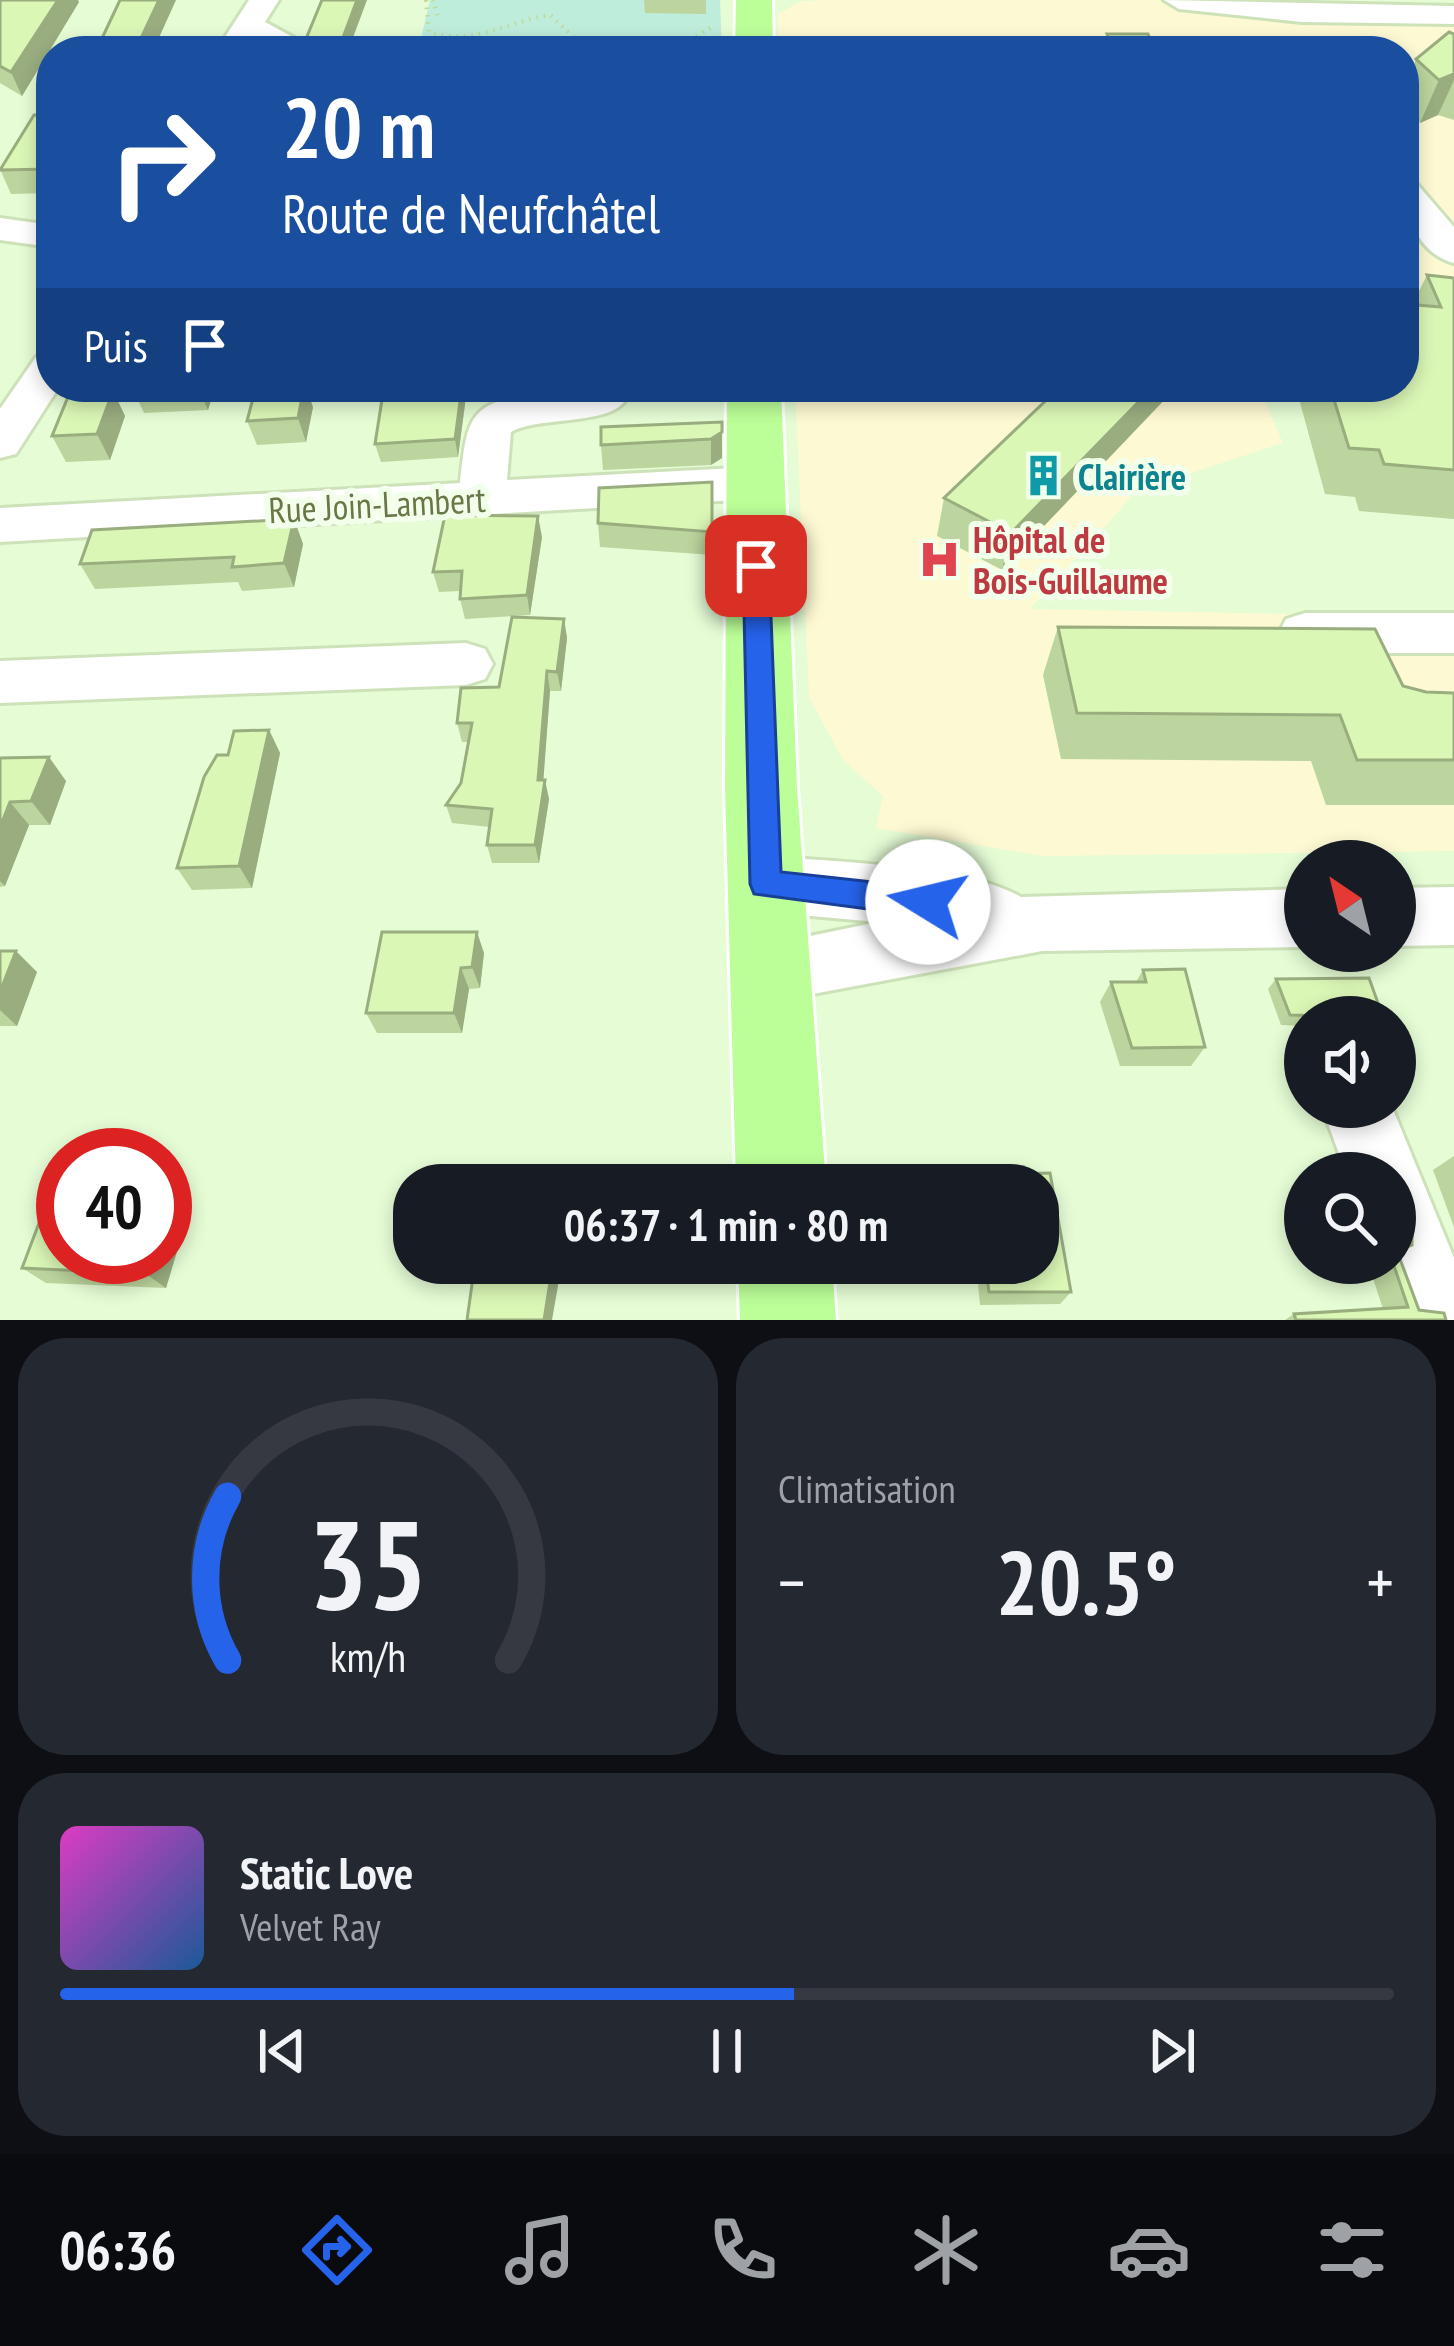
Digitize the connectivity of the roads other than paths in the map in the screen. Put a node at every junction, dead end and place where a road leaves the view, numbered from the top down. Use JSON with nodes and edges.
{"nodes":[{"id":1,"x":754,"y":0,"type":"edge"},
{"id":2,"x":1194,"y":2,"type":"edge"},
{"id":3,"x":1454,"y":15,"type":"edge"},
{"id":4,"x":754,"y":36,"type":"edge"},
{"id":5,"x":1245,"y":36,"type":"edge"},
{"id":6,"x":1419,"y":210,"type":"edge"},
{"id":7,"x":0,"y":229,"type":"edge"},
{"id":8,"x":36,"y":234,"type":"edge"},
{"id":9,"x":1454,"y":251,"type":"edge"},
{"id":10,"x":36,"y":389,"type":"edge"},
{"id":11,"x":598,"y":402,"type":"edge"},
{"id":12,"x":754,"y":402,"type":"edge"},
{"id":13,"x":0,"y":443,"type":"edge"},
{"id":14,"x":754,"y":483,"type":"junction"},
{"id":15,"x":482,"y":498,"type":"junction"},
{"id":16,"x":0,"y":525,"type":"edge"},
{"id":17,"x":1246,"y":632,"type":"edge"},
{"id":18,"x":1360,"y":633,"type":"junction"},
{"id":19,"x":1454,"y":634,"type":"edge"},
{"id":20,"x":466,"y":664,"type":"dead end"},
{"id":21,"x":0,"y":682,"type":"edge"},
{"id":22,"x":1385,"y":692,"type":"edge"},
{"id":23,"x":766,"y":884,"type":"junction"},
{"id":24,"x":1454,"y":916,"type":"edge"},
{"id":25,"x":1416,"y":917,"type":"edge"},
{"id":26,"x":1284,"y":918,"type":"edge"},
{"id":27,"x":1042,"y":922,"type":"junction"},
{"id":28,"x":770,"y":971,"type":"junction"},
{"id":29,"x":781,"y":1164,"type":"edge"},
{"id":30,"x":1416,"y":1258,"type":"edge"},
{"id":31,"x":786,"y":1284,"type":"edge"},
{"id":32,"x":788,"y":1320,"type":"edge"},
{"id":33,"x":1440,"y":1320,"type":"edge"}],
"edges":[{"from":1,"to":4,"type":"main road"},
{"from":2,"to":3,"type":"street"},
{"from":2,"to":5,"type":"street"},
{"from":6,"to":9,"type":"street"},
{"from":7,"to":8,"type":"street"},
{"from":10,"to":13,"type":"street"},
{"from":11,"to":15,"type":"street"},
{"from":12,"to":14,"type":"main road"},
{"from":14,"to":15,"type":"street","name":"Rue Join-Lambert"},
{"from":14,"to":23,"type":"main road"},
{"from":15,"to":16,"type":"street","name":"Rue Join-Lambert"},
{"from":17,"to":18,"type":"street"},
{"from":18,"to":19,"type":"street"},
{"from":18,"to":22,"type":"street"},
{"from":20,"to":21,"type":"street"},
{"from":23,"to":27,"type":"street"},
{"from":23,"to":28,"type":"main road"},
{"from":24,"to":25,"type":"street"},
{"from":26,"to":27,"type":"street"},
{"from":27,"to":28,"type":"street"},
{"from":28,"to":29,"type":"main road"},
{"from":30,"to":33,"type":"street"},
{"from":31,"to":32,"type":"main road"}]}
